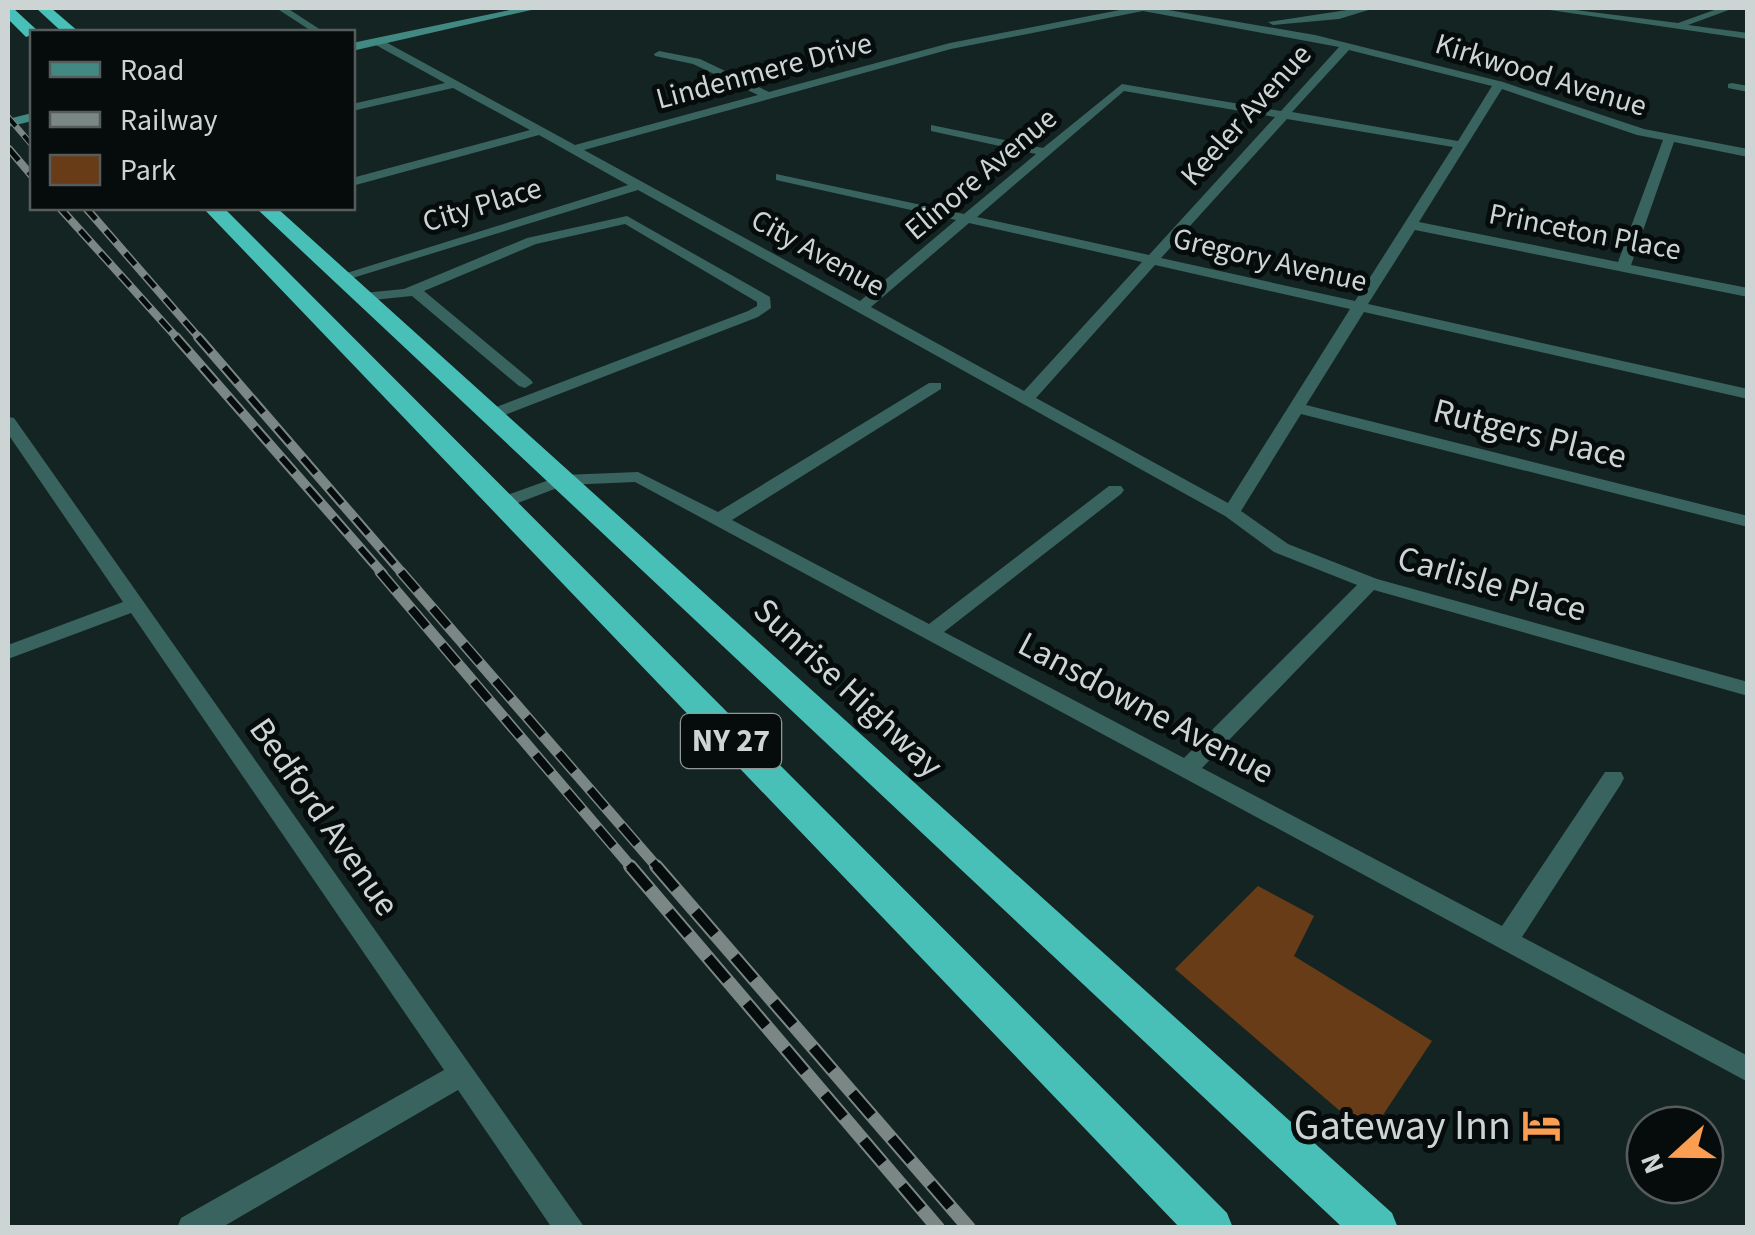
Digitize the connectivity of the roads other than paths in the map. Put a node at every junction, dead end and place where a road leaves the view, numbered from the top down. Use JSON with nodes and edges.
{"nodes":[{"id":1,"x":43,"y":8,"type":"edge"},
{"id":2,"x":281,"y":8,"type":"edge"},
{"id":3,"x":534,"y":8,"type":"edge"},
{"id":4,"x":1143,"y":8,"type":"edge"},
{"id":5,"x":1370,"y":8,"type":"edge"},
{"id":6,"x":1542,"y":8,"type":"edge"},
{"id":7,"x":1729,"y":8,"type":"edge"},
{"id":8,"x":8,"y":11,"type":"edge"},
{"id":9,"x":1340,"y":12,"type":"edge"},
{"id":10,"x":1252,"y":23,"type":"junction"},
{"id":11,"x":1677,"y":25,"type":"junction"},
{"id":12,"x":69,"y":30,"type":"edge"},
{"id":13,"x":316,"y":30,"type":"edge"},
{"id":14,"x":30,"y":32,"type":"edge"},
{"id":15,"x":1748,"y":36,"type":"edge"},
{"id":16,"x":1314,"y":38,"type":"junction"},
{"id":17,"x":378,"y":42,"type":"junction"},
{"id":18,"x":355,"y":46,"type":"edge"},
{"id":19,"x":1346,"y":46,"type":"junction"},
{"id":20,"x":659,"y":54,"type":"dead end"},
{"id":21,"x":456,"y":84,"type":"junction"},
{"id":22,"x":1499,"y":84,"type":"junction"},
{"id":23,"x":1732,"y":86,"type":"dead end"},
{"id":24,"x":1748,"y":89,"type":"edge"},
{"id":25,"x":768,"y":96,"type":"junction"},
{"id":26,"x":355,"y":107,"type":"edge"},
{"id":27,"x":1285,"y":112,"type":"junction"},
{"id":28,"x":935,"y":128,"type":"dead end"},
{"id":29,"x":542,"y":132,"type":"junction"},
{"id":30,"x":1669,"y":139,"type":"junction"},
{"id":31,"x":1462,"y":145,"type":"junction"},
{"id":32,"x":575,"y":149,"type":"junction"},
{"id":33,"x":1045,"y":152,"type":"junction"},
{"id":34,"x":1748,"y":153,"type":"edge"},
{"id":35,"x":781,"y":177,"type":"dead end"},
{"id":36,"x":355,"y":181,"type":"edge"},
{"id":37,"x":639,"y":186,"type":"junction"},
{"id":38,"x":216,"y":210,"type":"edge"},
{"id":39,"x":268,"y":210,"type":"edge"},
{"id":40,"x":965,"y":219,"type":"junction"},
{"id":41,"x":1412,"y":225,"type":"junction"},
{"id":42,"x":1152,"y":261,"type":"junction"},
{"id":43,"x":1623,"y":268,"type":"junction"},
{"id":44,"x":341,"y":277,"type":"junction"},
{"id":45,"x":416,"y":291,"type":"junction"},
{"id":46,"x":1748,"y":293,"type":"edge"},
{"id":47,"x":363,"y":297,"type":"junction"},
{"id":48,"x":862,"y":308,"type":"junction"},
{"id":49,"x":1360,"y":308,"type":"junction"},
{"id":50,"x":525,"y":383,"type":"dead end"},
{"id":51,"x":935,"y":386,"type":"dead end"},
{"id":52,"x":1748,"y":394,"type":"edge"},
{"id":53,"x":1026,"y":399,"type":"junction"},
{"id":54,"x":1296,"y":408,"type":"junction"},
{"id":55,"x":492,"y":415,"type":"junction"},
{"id":56,"x":8,"y":422,"type":"edge"},
{"id":57,"x":563,"y":480,"type":"junction"},
{"id":58,"x":1115,"y":490,"type":"dead end"},
{"id":59,"x":499,"y":504,"type":"junction"},
{"id":60,"x":1231,"y":512,"type":"junction"},
{"id":61,"x":719,"y":520,"type":"junction"},
{"id":62,"x":1748,"y":522,"type":"edge"},
{"id":63,"x":1370,"y":583,"type":"junction"},
{"id":64,"x":133,"y":605,"type":"junction"},
{"id":65,"x":931,"y":632,"type":"junction"},
{"id":66,"x":8,"y":652,"type":"edge"},
{"id":67,"x":1748,"y":689,"type":"edge"},
{"id":68,"x":1186,"y":770,"type":"junction"},
{"id":69,"x":1613,"y":778,"type":"dead end"},
{"id":70,"x":1506,"y":940,"type":"junction"},
{"id":71,"x":1748,"y":1070,"type":"edge"},
{"id":72,"x":461,"y":1074,"type":"junction"},
{"id":73,"x":192,"y":1228,"type":"edge"},
{"id":74,"x":570,"y":1228,"type":"edge"},
{"id":75,"x":1211,"y":1228,"type":"edge"},
{"id":76,"x":1376,"y":1228,"type":"edge"}],
"edges":[{"from":1,"to":12,"type":"highway"},
{"from":2,"to":13,"type":"street"},
{"from":3,"to":17,"type":"main road"},
{"from":4,"to":10,"type":"street","name":"Kirkwood Avenue"},
{"from":4,"to":25,"type":"street","name":"Lindenmere Drive"},
{"from":5,"to":9,"type":"street"},
{"from":6,"to":11,"type":"street"},
{"from":7,"to":11,"type":"street"},
{"from":8,"to":14,"type":"highway"},
{"from":9,"to":10,"type":"street"},
{"from":9,"to":16,"type":"street"},
{"from":10,"to":16,"type":"street","name":"Kirkwood Avenue"},
{"from":11,"to":15,"type":"street"},
{"from":16,"to":19,"type":"street","name":"Kirkwood Avenue"},
{"from":17,"to":18,"type":"main road"},
{"from":17,"to":21,"type":"street","name":"City Avenue"},
{"from":19,"to":22,"type":"street","name":"Kirkwood Avenue"},
{"from":19,"to":27,"type":"street","name":"Keeler Avenue"},
{"from":20,"to":25,"type":"street"},
{"from":21,"to":26,"type":"street"},
{"from":21,"to":29,"type":"street","name":"City Avenue"},
{"from":22,"to":30,"type":"street","name":"Kirkwood Avenue"},
{"from":22,"to":31,"type":"street"},
{"from":23,"to":24,"type":"street"},
{"from":25,"to":32,"type":"street","name":"Lindenmere Drive"},
{"from":27,"to":31,"type":"street"},
{"from":27,"to":33,"type":"street","name":"Elinore Avenue"},
{"from":27,"to":42,"type":"street","name":"Keeler Avenue"},
{"from":28,"to":33,"type":"street"},
{"from":29,"to":32,"type":"street","name":"City Avenue"},
{"from":29,"to":36,"type":"street"},
{"from":30,"to":34,"type":"street","name":"Kirkwood Avenue"},
{"from":30,"to":43,"type":"street"},
{"from":31,"to":41,"type":"street"},
{"from":32,"to":37,"type":"street","name":"City Avenue"},
{"from":33,"to":40,"type":"street","name":"Elinore Avenue"},
{"from":35,"to":40,"type":"street","name":"Gregory Avenue"},
{"from":37,"to":44,"type":"street","name":"City Place"},
{"from":37,"to":48,"type":"street","name":"City Avenue"},
{"from":38,"to":59,"type":"highway","number":"NY 27"},
{"from":39,"to":44,"type":"highway","name":"Sunrise Highway","number":"NY 27"},
{"from":40,"to":42,"type":"street","name":"Gregory Avenue"},
{"from":40,"to":48,"type":"street","name":"Elinore Avenue"},
{"from":41,"to":43,"type":"street","name":"Princeton Place"},
{"from":41,"to":49,"type":"street"},
{"from":42,"to":49,"type":"street","name":"Gregory Avenue"},
{"from":42,"to":53,"type":"street","name":"Keeler Avenue"},
{"from":43,"to":46,"type":"street","name":"Princeton Place"},
{"from":44,"to":47,"type":"highway","name":"Sunrise Highway","number":"NY 27"},
{"from":45,"to":47,"type":"street"},
{"from":45,"to":50,"type":"street"},
{"from":45,"to":55,"type":"street"},
{"from":47,"to":55,"type":"highway","name":"Sunrise Highway","number":"NY 27"},
{"from":48,"to":53,"type":"street","name":"City Avenue"},
{"from":49,"to":52,"type":"street","name":"Gregory Avenue"},
{"from":49,"to":54,"type":"street"},
{"from":51,"to":61,"type":"street"},
{"from":53,"to":60,"type":"street","name":"City Avenue"},
{"from":54,"to":60,"type":"street"},
{"from":54,"to":62,"type":"street","name":"Rutgers Place"},
{"from":55,"to":57,"type":"highway","name":"Sunrise Highway","number":"NY 27"},
{"from":56,"to":64,"type":"street","name":"Bedford Avenue"},
{"from":57,"to":59,"type":"street","name":"Lansdowne Avenue"},
{"from":57,"to":61,"type":"street","name":"Lansdowne Avenue"},
{"from":57,"to":76,"type":"highway","name":"Sunrise Highway","number":"NY 27"},
{"from":58,"to":65,"type":"street"},
{"from":59,"to":75,"type":"highway","number":"NY 27"},
{"from":60,"to":63,"type":"street","name":"Carlisle Place"},
{"from":61,"to":65,"type":"street","name":"Lansdowne Avenue"},
{"from":63,"to":67,"type":"street","name":"Carlisle Place"},
{"from":63,"to":68,"type":"street"},
{"from":64,"to":66,"type":"street"},
{"from":64,"to":72,"type":"street","name":"Bedford Avenue"},
{"from":65,"to":68,"type":"street","name":"Lansdowne Avenue"},
{"from":68,"to":70,"type":"street","name":"Lansdowne Avenue"},
{"from":69,"to":70,"type":"street"},
{"from":70,"to":71,"type":"street","name":"Lansdowne Avenue"},
{"from":72,"to":73,"type":"street"},
{"from":72,"to":74,"type":"street","name":"Bedford Avenue"}]}
